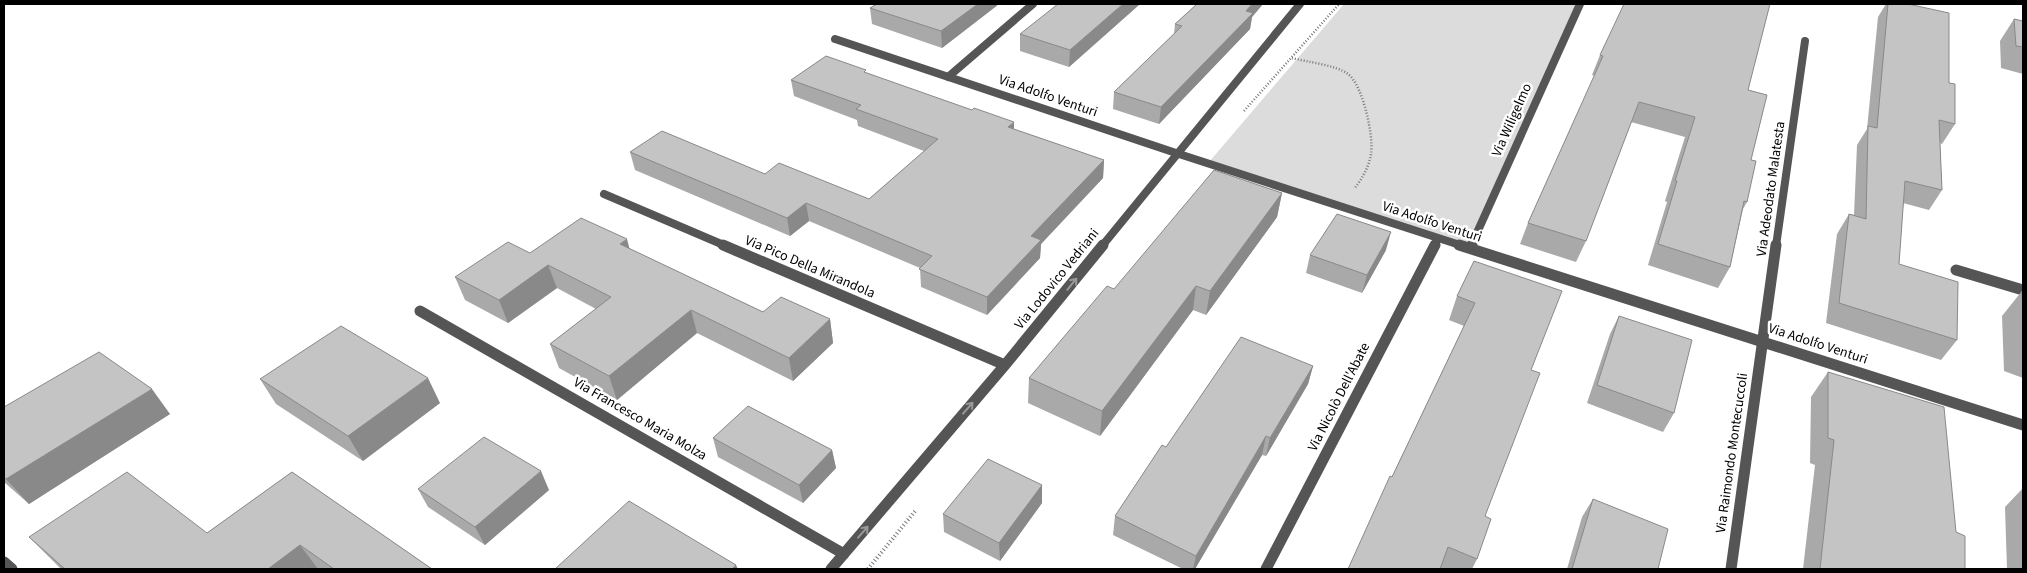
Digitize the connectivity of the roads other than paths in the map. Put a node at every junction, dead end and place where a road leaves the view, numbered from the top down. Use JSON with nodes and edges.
{"nodes":[{"id":1,"x":1033,"y":4,"type":"edge"},
{"id":2,"x":1300,"y":4,"type":"edge"},
{"id":3,"x":1580,"y":4,"type":"edge"},
{"id":4,"x":835,"y":39,"type":"dead end"},
{"id":5,"x":1805,"y":41,"type":"dead end"},
{"id":6,"x":948,"y":77,"type":"junction"},
{"id":7,"x":1179,"y":154,"type":"junction"},
{"id":8,"x":604,"y":194,"type":"dead end"},
{"id":9,"x":1438,"y":238,"type":"junction"},
{"id":10,"x":1470,"y":248,"type":"junction"},
{"id":11,"x":1956,"y":270,"type":"dead end"},
{"id":12,"x":2023,"y":290,"type":"edge"},
{"id":13,"x":420,"y":311,"type":"dead end"},
{"id":14,"x":1763,"y":341,"type":"junction"},
{"id":15,"x":1006,"y":365,"type":"junction"},
{"id":16,"x":2023,"y":424,"type":"edge"},
{"id":17,"x":844,"y":554,"type":"junction"},
{"id":18,"x":4,"y":562,"type":"edge"},
{"id":19,"x":12,"y":569,"type":"edge"},
{"id":20,"x":831,"y":569,"type":"edge"},
{"id":21,"x":1266,"y":569,"type":"edge"},
{"id":22,"x":1731,"y":569,"type":"edge"}],
"edges":[{"from":1,"to":6,"type":"street"},
{"from":2,"to":7,"type":"street","name":"Via Lodovico Vedriani"},
{"from":3,"to":10,"type":"street","name":"Via Wiligelmo"},
{"from":4,"to":6,"type":"street","name":"Via Adolfo Venturi"},
{"from":5,"to":14,"type":"street","name":"Via Adeodato Malatesta"},
{"from":6,"to":7,"type":"street","name":"Via Adolfo Venturi"},
{"from":7,"to":9,"type":"street","name":"Via Adolfo Venturi"},
{"from":15,"to":7,"type":"street","name":"Via Lodovico Vedriani","one_way":true},
{"from":8,"to":15,"type":"street","name":"Via Pico Della Mirandola"},
{"from":9,"to":10,"type":"street","name":"Via Adolfo Venturi"},
{"from":9,"to":21,"type":"street","name":"Via Nicolò Dell'Abate"},
{"from":10,"to":14,"type":"street","name":"Via Adolfo Venturi"},
{"from":11,"to":12,"type":"street"},
{"from":13,"to":17,"type":"street","name":"Via Francesco Maria Molza"},
{"from":14,"to":16,"type":"street","name":"Via Adolfo Venturi"},
{"from":14,"to":22,"type":"street","name":"Via Raimondo Montecuccoli"},
{"from":17,"to":15,"type":"street","name":"Via Lodovico Vedriani","one_way":true},
{"from":17,"to":20,"type":"street","name":"Via Lodovico Vedriani"},
{"from":18,"to":19,"type":"street"}]}
